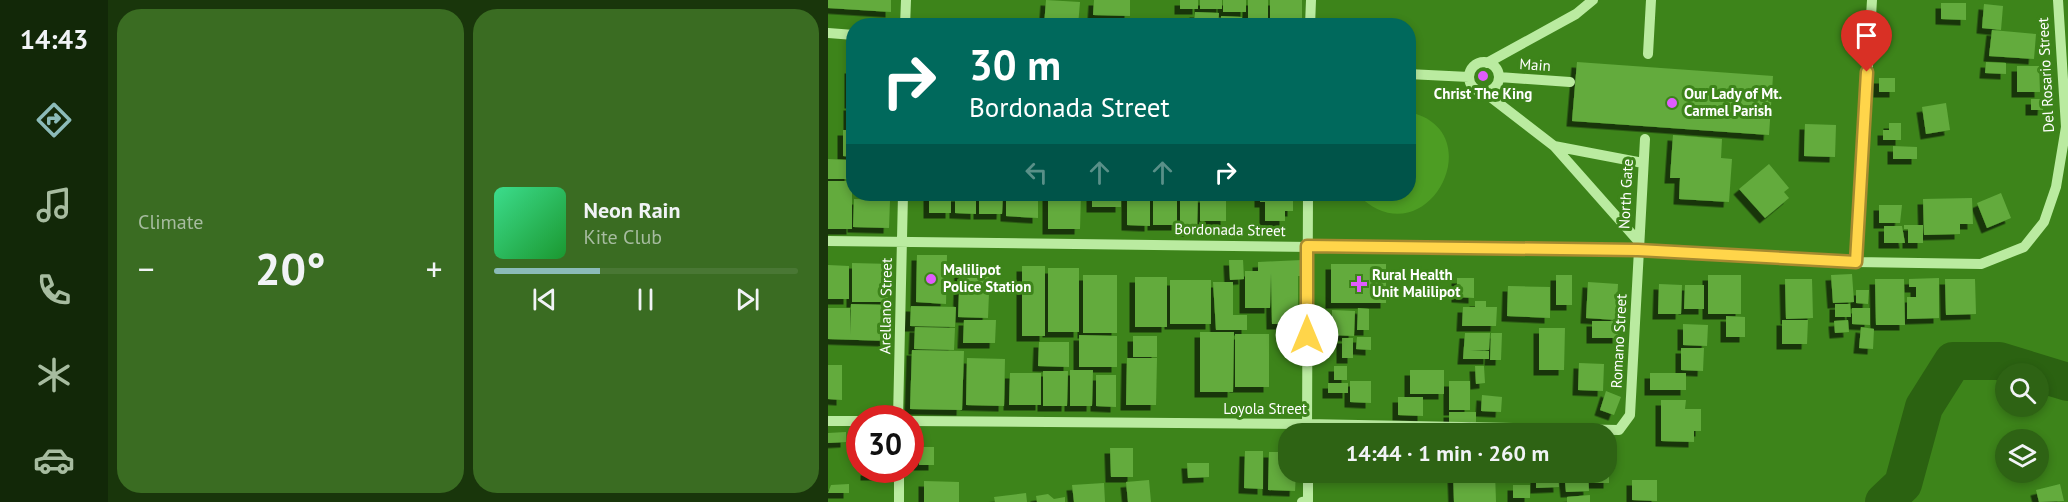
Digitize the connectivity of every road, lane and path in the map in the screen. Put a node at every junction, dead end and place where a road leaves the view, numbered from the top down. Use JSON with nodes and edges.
{"nodes":[{"id":1,"x":906,"y":0,"type":"edge"},
{"id":2,"x":1311,"y":0,"type":"edge"},
{"id":3,"x":1593,"y":0,"type":"edge"},
{"id":4,"x":1651,"y":0,"type":"edge"},
{"id":5,"x":1872,"y":0,"type":"edge"},
{"id":6,"x":2058,"y":0,"type":"edge"},
{"id":7,"x":905,"y":18,"type":"edge"},
{"id":8,"x":1310,"y":18,"type":"edge"},
{"id":9,"x":828,"y":33,"type":"edge"},
{"id":10,"x":846,"y":34,"type":"edge"},
{"id":11,"x":1648,"y":54,"type":"dead end"},
{"id":12,"x":1487,"y":63,"type":"junction"},
{"id":13,"x":1416,"y":74,"type":"edge"},
{"id":14,"x":1469,"y":77,"type":"junction"},
{"id":15,"x":1499,"y":77,"type":"junction"},
{"id":16,"x":1570,"y":82,"type":"dead end"},
{"id":17,"x":1484,"y":92,"type":"junction"},
{"id":18,"x":2067,"y":127,"type":"edge"},
{"id":19,"x":1645,"y":139,"type":"dead end"},
{"id":20,"x":1554,"y":146,"type":"junction"},
{"id":21,"x":1642,"y":164,"type":"junction"},
{"id":22,"x":903,"y":201,"type":"edge"},
{"id":23,"x":1308,"y":201,"type":"edge"},
{"id":24,"x":828,"y":241,"type":"edge"},
{"id":25,"x":902,"y":241,"type":"junction"},
{"id":26,"x":1307,"y":246,"type":"junction"},
{"id":27,"x":1639,"y":246,"type":"junction"},
{"id":28,"x":2024,"y":247,"type":"joint"},
{"id":29,"x":1856,"y":262,"type":"junction"},
{"id":30,"x":898,"y":405,"type":"edge"},
{"id":31,"x":828,"y":421,"type":"edge"},
{"id":32,"x":846,"y":421,"type":"edge"},
{"id":33,"x":924,"y":421,"type":"edge"},
{"id":34,"x":1307,"y":423,"type":"edge"},
{"id":35,"x":1278,"y":428,"type":"edge"},
{"id":36,"x":1617,"y":430,"type":"edge"},
{"id":37,"x":1620,"y":430,"type":"joint"},
{"id":38,"x":898,"y":483,"type":"edge"},
{"id":39,"x":1307,"y":483,"type":"edge"},
{"id":40,"x":1305,"y":501,"type":"edge"},
{"id":41,"x":899,"y":502,"type":"edge"}],
"edges":[{"from":1,"to":7,"type":"street"},
{"from":2,"to":8,"type":"street"},
{"from":3,"to":12,"type":"street"},
{"from":4,"to":11,"type":"street"},
{"from":5,"to":29,"type":"street"},
{"from":6,"to":18,"type":"street","name":"Del Rosario Street"},
{"from":9,"to":10,"type":"street"},
{"from":12,"to":14,"type":"street"},
{"from":12,"to":15,"type":"street"},
{"from":13,"to":14,"type":"street"},
{"from":14,"to":17,"type":"street"},
{"from":15,"to":16,"type":"street","name":"Main"},
{"from":15,"to":17,"type":"street"},
{"from":17,"to":20,"type":"street"},
{"from":18,"to":28,"type":"street","name":"Del Rosario Street"},
{"from":19,"to":21,"type":"street","name":"North Gate"},
{"from":20,"to":21,"type":"street"},
{"from":20,"to":27,"type":"street"},
{"from":21,"to":27,"type":"street","name":"North Gate"},
{"from":22,"to":25,"type":"street","name":"Arellano Street"},
{"from":23,"to":26,"type":"street"},
{"from":24,"to":25,"type":"street","name":"Bordonada Street"},
{"from":25,"to":26,"type":"street","name":"Bordonada Street"},
{"from":25,"to":30,"type":"street","name":"Arellano Street"},
{"from":26,"to":27,"type":"street","name":"Bordonada Street"},
{"from":26,"to":34,"type":"street"},
{"from":27,"to":29,"type":"street","name":"Bordonada Street"},
{"from":27,"to":37,"type":"street","name":"Romano Street"},
{"from":28,"to":29,"type":"street","name":"Bordonada Street"},
{"from":31,"to":32,"type":"street"},
{"from":33,"to":35,"type":"street","name":"Loyola Street"},
{"from":36,"to":37,"type":"street","name":"Loyola Street"},
{"from":38,"to":41,"type":"street"},
{"from":39,"to":40,"type":"street"}]}
